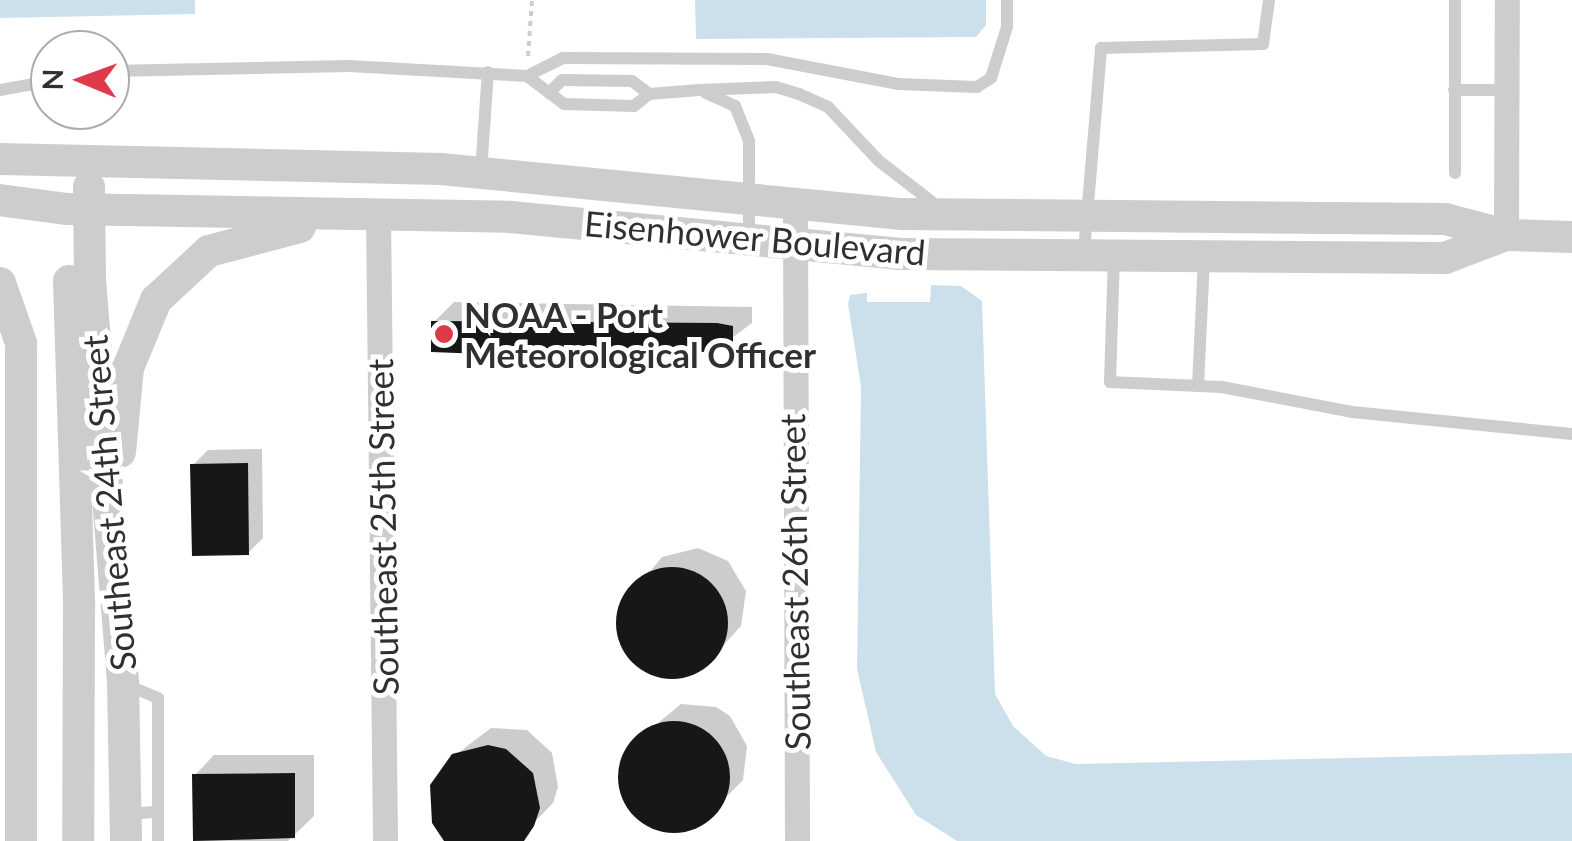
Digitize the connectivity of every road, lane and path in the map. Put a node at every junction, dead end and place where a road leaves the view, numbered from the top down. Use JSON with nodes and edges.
{"nodes":[{"id":1,"x":532,"y":0,"type":"edge"},
{"id":2,"x":1006,"y":0,"type":"edge"},
{"id":3,"x":1268,"y":0,"type":"edge"},
{"id":4,"x":1455,"y":0,"type":"edge"},
{"id":5,"x":1507,"y":0,"type":"edge"},
{"id":6,"x":130,"y":71,"type":"edge"},
{"id":7,"x":488,"y":72,"type":"junction"},
{"id":8,"x":527,"y":76,"type":"junction"},
{"id":9,"x":30,"y":85,"type":"edge"},
{"id":10,"x":0,"y":90,"type":"edge"},
{"id":11,"x":699,"y":90,"type":"junction"},
{"id":12,"x":1454,"y":90,"type":"junction"},
{"id":13,"x":1508,"y":90,"type":"junction"},
{"id":14,"x":549,"y":93,"type":"junction"},
{"id":15,"x":649,"y":94,"type":"junction"},
{"id":16,"x":0,"y":159,"type":"edge"},
{"id":17,"x":78,"y":164,"type":"junction"},
{"id":18,"x":481,"y":172,"type":"junction"},
{"id":19,"x":1455,"y":173,"type":"dead end"},
{"id":20,"x":751,"y":199,"type":"junction"},
{"id":21,"x":0,"y":200,"type":"edge"},
{"id":22,"x":795,"y":203,"type":"junction"},
{"id":23,"x":78,"y":208,"type":"junction"},
{"id":24,"x":378,"y":213,"type":"junction"},
{"id":25,"x":950,"y":216,"type":"junction"},
{"id":26,"x":1084,"y":218,"type":"junction"},
{"id":27,"x":1506,"y":235,"type":"junction"},
{"id":28,"x":1572,"y":237,"type":"edge"},
{"id":29,"x":749,"y":241,"type":"junction"},
{"id":30,"x":792,"y":246,"type":"junction"},
{"id":31,"x":1099,"y":255,"type":"junction"},
{"id":32,"x":1204,"y":256,"type":"junction"},
{"id":33,"x":0,"y":283,"type":"edge"},
{"id":34,"x":1198,"y":386,"type":"junction"},
{"id":35,"x":1572,"y":434,"type":"edge"},
{"id":36,"x":114,"y":572,"type":"junction"},
{"id":37,"x":137,"y":822,"type":"edge"},
{"id":38,"x":78,"y":828,"type":"edge"},
{"id":39,"x":793,"y":837,"type":"edge"},
{"id":40,"x":21,"y":841,"type":"edge"},
{"id":41,"x":158,"y":841,"type":"edge"},
{"id":42,"x":385,"y":841,"type":"edge"}],
"edges":[{"from":1,"to":8,"type":"path"},
{"from":2,"to":8,"type":"lane"},
{"from":3,"to":26,"type":"lane"},
{"from":4,"to":12,"type":"lane"},
{"from":5,"to":13,"type":"street"},
{"from":6,"to":7,"type":"lane"},
{"from":7,"to":8,"type":"lane"},
{"from":7,"to":18,"type":"lane"},
{"from":8,"to":14,"type":"lane"},
{"from":9,"to":10,"type":"lane"},
{"from":11,"to":15,"type":"lane"},
{"from":11,"to":20,"type":"lane"},
{"from":11,"to":25,"type":"lane"},
{"from":12,"to":13,"type":"lane"},
{"from":12,"to":19,"type":"lane"},
{"from":13,"to":27,"type":"street"},
{"from":14,"to":15,"type":"lane"},
{"from":14,"to":15,"type":"lane"},
{"from":16,"to":17,"type":"street","name":"Eisenhower Boulevard"},
{"from":17,"to":18,"type":"street","name":"Eisenhower Boulevard"},
{"from":17,"to":23,"type":"street","name":"Southeast 24th Street"},
{"from":18,"to":20,"type":"street","name":"Eisenhower Boulevard"},
{"from":20,"to":22,"type":"street","name":"Eisenhower Boulevard"},
{"from":20,"to":29,"type":"lane"},
{"from":21,"to":23,"type":"street","name":"Eisenhower Boulevard"},
{"from":22,"to":25,"type":"street","name":"Eisenhower Boulevard"},
{"from":22,"to":30,"type":"street","name":"Southeast 26th Street"},
{"from":23,"to":24,"type":"street","name":"Eisenhower Boulevard"},
{"from":23,"to":36,"type":"street","name":"Southeast 24th Street"},
{"from":23,"to":38,"type":"street","name":"Southeast 24th Street"},
{"from":24,"to":29,"type":"street","name":"Eisenhower Boulevard"},
{"from":24,"to":36,"type":"street"},
{"from":24,"to":42,"type":"street","name":"Southeast 25th Street"},
{"from":25,"to":26,"type":"street","name":"Eisenhower Boulevard"},
{"from":26,"to":27,"type":"street","name":"Eisenhower Boulevard"},
{"from":26,"to":31,"type":"lane"},
{"from":27,"to":28,"type":"street","name":"Eisenhower Boulevard"},
{"from":27,"to":32,"type":"street","name":"Eisenhower Boulevard"},
{"from":29,"to":30,"type":"street","name":"Eisenhower Boulevard"},
{"from":30,"to":31,"type":"street","name":"Eisenhower Boulevard"},
{"from":30,"to":39,"type":"street","name":"Southeast 26th Street"},
{"from":31,"to":32,"type":"street","name":"Eisenhower Boulevard"},
{"from":31,"to":34,"type":"lane"},
{"from":32,"to":34,"type":"lane"},
{"from":33,"to":40,"type":"street"},
{"from":34,"to":35,"type":"lane"},
{"from":36,"to":37,"type":"street","name":"Southeast 24th Street"},
{"from":37,"to":38,"type":"street"},
{"from":37,"to":41,"type":"lane"}]}
